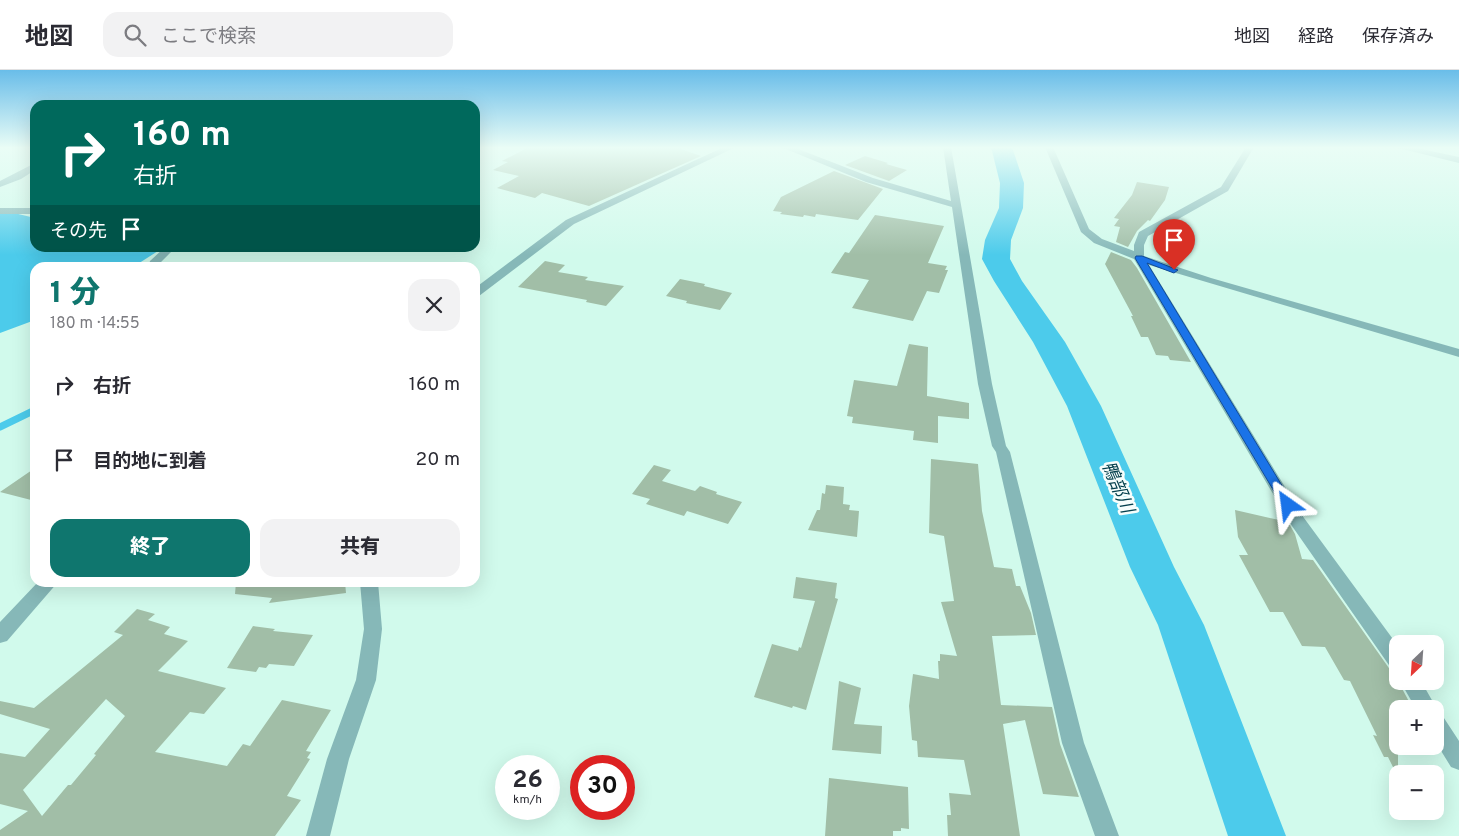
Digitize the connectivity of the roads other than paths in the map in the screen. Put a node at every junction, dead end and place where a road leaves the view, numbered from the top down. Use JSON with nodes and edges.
{"nodes":[{"id":1,"x":655,"y":183,"type":"edge"},
{"id":2,"x":882,"y":183,"type":"edge"},
{"id":3,"x":953,"y":183,"type":"edge"},
{"id":4,"x":1065,"y":183,"type":"edge"},
{"id":5,"x":1229,"y":183,"type":"edge"},
{"id":6,"x":957,"y":205,"type":"junction"},
{"id":7,"x":0,"y":211,"type":"edge"},
{"id":8,"x":30,"y":211,"type":"edge"},
{"id":9,"x":166,"y":252,"type":"edge"},
{"id":10,"x":1139,"y":258,"type":"junction"},
{"id":11,"x":155,"y":262,"type":"edge"},
{"id":12,"x":480,"y":290,"type":"edge"},
{"id":13,"x":1459,"y":353,"type":"edge"},
{"id":14,"x":44,"y":587,"type":"edge"},
{"id":15,"x":370,"y":587,"type":"edge"},
{"id":16,"x":0,"y":635,"type":"edge"},
{"id":17,"x":1389,"y":649,"type":"edge"},
{"id":18,"x":1444,"y":736,"type":"edge"},
{"id":19,"x":1459,"y":760,"type":"edge"},
{"id":20,"x":318,"y":836,"type":"edge"},
{"id":21,"x":1107,"y":836,"type":"edge"}],
"edges":[{"from":1,"to":12,"type":"street"},
{"from":2,"to":6,"type":"street"},
{"from":3,"to":6,"type":"street"},
{"from":4,"to":10,"type":"street"},
{"from":5,"to":10,"type":"street"},
{"from":6,"to":21,"type":"street"},
{"from":7,"to":8,"type":"street"},
{"from":9,"to":11,"type":"street"},
{"from":10,"to":13,"type":"street"},
{"from":10,"to":17,"type":"street"},
{"from":14,"to":16,"type":"street"},
{"from":15,"to":20,"type":"street"},
{"from":18,"to":19,"type":"street"}]}
